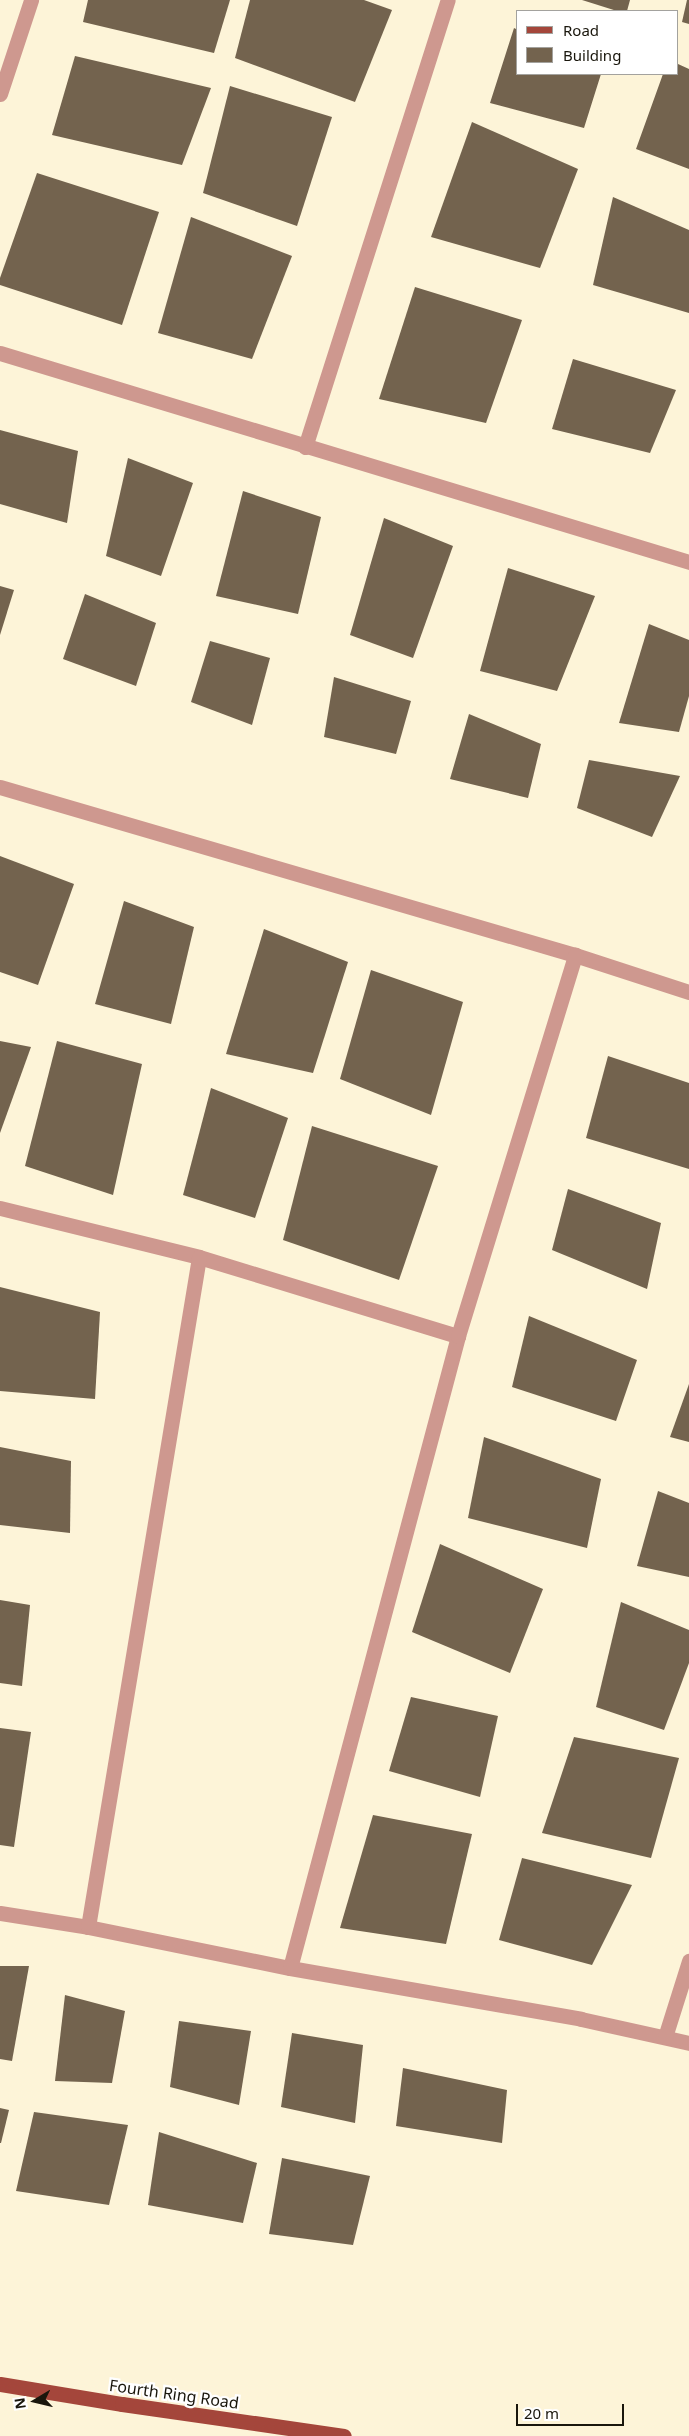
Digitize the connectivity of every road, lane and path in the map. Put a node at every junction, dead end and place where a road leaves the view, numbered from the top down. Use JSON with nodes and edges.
{"nodes":[{"id":1,"x":31,"y":0,"type":"edge"},
{"id":2,"x":448,"y":0,"type":"edge"},
{"id":3,"x":0,"y":94,"type":"edge"},
{"id":4,"x":0,"y":353,"type":"edge"},
{"id":5,"x":305,"y":447,"type":"junction"},
{"id":6,"x":689,"y":562,"type":"edge"},
{"id":7,"x":0,"y":787,"type":"edge"},
{"id":8,"x":575,"y":955,"type":"junction"},
{"id":9,"x":689,"y":992,"type":"edge"},
{"id":10,"x":0,"y":1208,"type":"edge"},
{"id":11,"x":199,"y":1257,"type":"junction"},
{"id":12,"x":458,"y":1336,"type":"junction"},
{"id":13,"x":0,"y":1913,"type":"edge"},
{"id":14,"x":88,"y":1927,"type":"junction"},
{"id":15,"x":689,"y":1961,"type":"edge"},
{"id":16,"x":290,"y":1968,"type":"junction"},
{"id":17,"x":665,"y":2037,"type":"junction"},
{"id":18,"x":689,"y":2043,"type":"edge"},
{"id":19,"x":0,"y":2384,"type":"edge"},
{"id":20,"x":344,"y":2436,"type":"edge"}],
"edges":[{"from":1,"to":3,"type":"street"},
{"from":2,"to":5,"type":"street"},
{"from":4,"to":5,"type":"street"},
{"from":5,"to":6,"type":"street"},
{"from":7,"to":8,"type":"street"},
{"from":8,"to":9,"type":"street"},
{"from":8,"to":12,"type":"street"},
{"from":10,"to":11,"type":"street"},
{"from":11,"to":12,"type":"street"},
{"from":11,"to":14,"type":"street"},
{"from":12,"to":16,"type":"street"},
{"from":13,"to":14,"type":"street"},
{"from":14,"to":16,"type":"street"},
{"from":15,"to":17,"type":"street"},
{"from":16,"to":17,"type":"street"},
{"from":17,"to":18,"type":"street"},
{"from":19,"to":20,"type":"main road","name":"Fourth Ring Road"}]}
